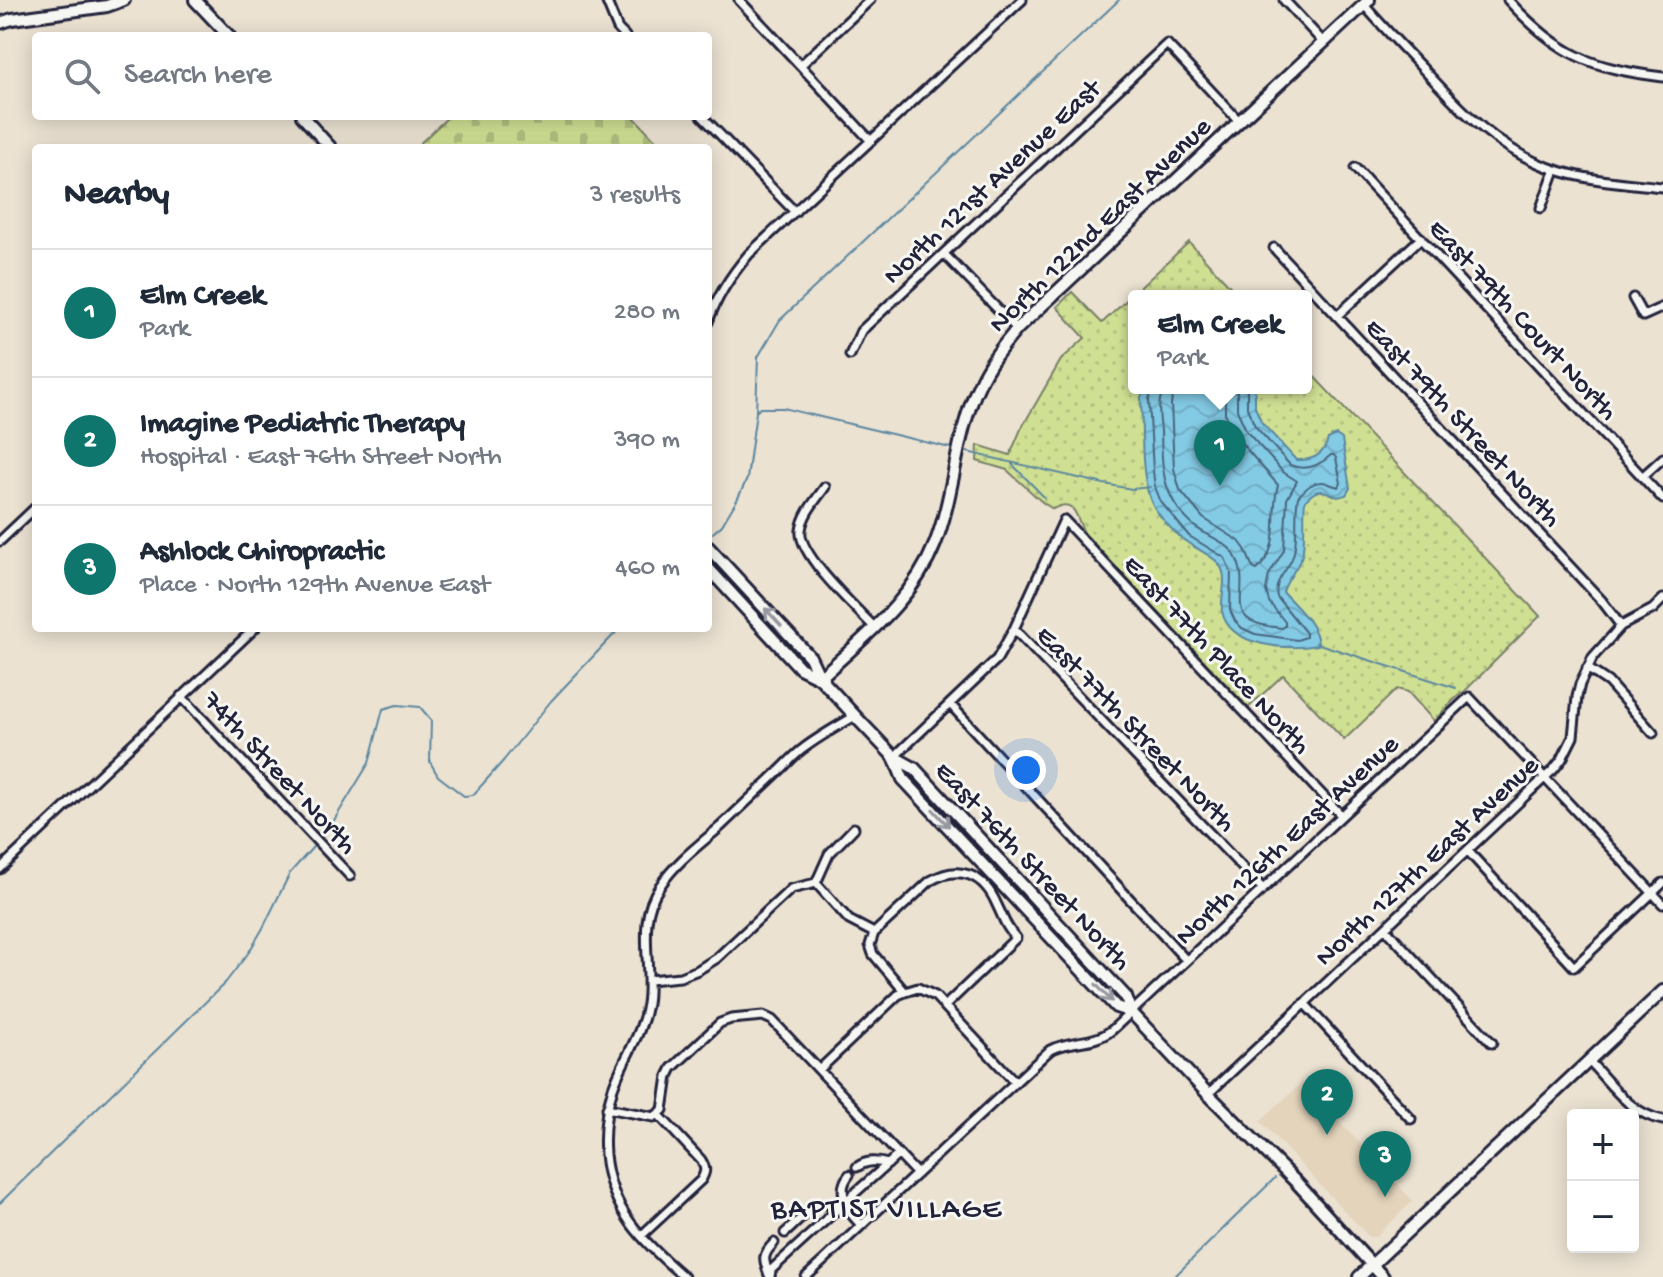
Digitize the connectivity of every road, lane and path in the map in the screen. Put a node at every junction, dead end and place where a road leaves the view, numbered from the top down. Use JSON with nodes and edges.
{"nodes":[{"id":1,"x":124,"y":0,"type":"edge"},
{"id":2,"x":195,"y":0,"type":"edge"},
{"id":3,"x":606,"y":0,"type":"edge"},
{"id":4,"x":739,"y":0,"type":"edge"},
{"id":5,"x":870,"y":0,"type":"edge"},
{"id":6,"x":1022,"y":0,"type":"edge"},
{"id":7,"x":1284,"y":0,"type":"edge"},
{"id":8,"x":1508,"y":0,"type":"edge"},
{"id":9,"x":1366,"y":3,"type":"edge"},
{"id":10,"x":0,"y":23,"type":"edge"},
{"id":11,"x":225,"y":32,"type":"edge"},
{"id":12,"x":621,"y":32,"type":"edge"},
{"id":13,"x":1324,"y":43,"type":"junction"},
{"id":14,"x":801,"y":65,"type":"junction"},
{"id":15,"x":1663,"y":77,"type":"edge"},
{"id":16,"x":306,"y":120,"type":"edge"},
{"id":17,"x":706,"y":120,"type":"edge"},
{"id":18,"x":1239,"y":121,"type":"junction"},
{"id":19,"x":871,"y":141,"type":"junction"},
{"id":20,"x":327,"y":144,"type":"edge"},
{"id":21,"x":1355,"y":168,"type":"dead end"},
{"id":22,"x":1555,"y":170,"type":"junction"},
{"id":23,"x":1663,"y":187,"type":"edge"},
{"id":24,"x":1541,"y":208,"type":"dead end"},
{"id":25,"x":795,"y":212,"type":"junction"},
{"id":26,"x":1421,"y":238,"type":"junction"},
{"id":27,"x":1274,"y":248,"type":"dead end"},
{"id":28,"x":944,"y":254,"type":"junction"},
{"id":29,"x":1633,"y":298,"type":"dead end"},
{"id":30,"x":1663,"y":307,"type":"edge"},
{"id":31,"x":712,"y":313,"type":"edge"},
{"id":32,"x":1337,"y":316,"type":"junction"},
{"id":33,"x":1017,"y":329,"type":"junction"},
{"id":34,"x":850,"y":355,"type":"dead end"},
{"id":35,"x":1663,"y":458,"type":"edge"},
{"id":36,"x":1642,"y":477,"type":"junction"},
{"id":37,"x":825,"y":487,"type":"dead end"},
{"id":38,"x":1663,"y":499,"type":"edge"},
{"id":39,"x":32,"y":511,"type":"edge"},
{"id":40,"x":0,"y":541,"type":"edge"},
{"id":41,"x":712,"y":551,"type":"edge"},
{"id":42,"x":712,"y":572,"type":"edge"},
{"id":43,"x":1663,"y":599,"type":"edge"},
{"id":44,"x":1621,"y":626,"type":"junction"},
{"id":45,"x":875,"y":628,"type":"junction"},
{"id":46,"x":1014,"y":629,"type":"junction"},
{"id":47,"x":251,"y":632,"type":"edge"},
{"id":48,"x":1587,"y":668,"type":"junction"},
{"id":49,"x":820,"y":678,"type":"junction"},
{"id":50,"x":181,"y":696,"type":"junction"},
{"id":51,"x":950,"y":704,"type":"junction"},
{"id":52,"x":855,"y":716,"type":"junction"},
{"id":53,"x":1653,"y":733,"type":"dead end"},
{"id":54,"x":894,"y":757,"type":"junction"},
{"id":55,"x":1545,"y":778,"type":"junction"},
{"id":56,"x":1341,"y":815,"type":"junction"},
{"id":57,"x":854,"y":828,"type":"dead end"},
{"id":58,"x":1468,"y":851,"type":"junction"},
{"id":59,"x":0,"y":869,"type":"edge"},
{"id":60,"x":350,"y":876,"type":"dead end"},
{"id":61,"x":816,"y":883,"type":"junction"},
{"id":62,"x":1663,"y":883,"type":"edge"},
{"id":63,"x":1263,"y":889,"type":"junction"},
{"id":64,"x":1652,"y":893,"type":"junction"},
{"id":65,"x":1663,"y":904,"type":"edge"},
{"id":66,"x":1385,"y":928,"type":"junction"},
{"id":67,"x":874,"y":933,"type":"junction"},
{"id":68,"x":1186,"y":960,"type":"junction"},
{"id":69,"x":649,"y":980,"type":"junction"},
{"id":70,"x":1663,"y":991,"type":"edge"},
{"id":71,"x":905,"y":992,"type":"junction"},
{"id":72,"x":1304,"y":1003,"type":"junction"},
{"id":73,"x":945,"y":1006,"type":"junction"},
{"id":74,"x":1131,"y":1012,"type":"junction"},
{"id":75,"x":1492,"y":1043,"type":"dead end"},
{"id":76,"x":1589,"y":1061,"type":"junction"},
{"id":77,"x":819,"y":1070,"type":"junction"},
{"id":78,"x":1015,"y":1082,"type":"junction"},
{"id":79,"x":1208,"y":1094,"type":"junction"},
{"id":80,"x":607,"y":1108,"type":"junction"},
{"id":81,"x":658,"y":1114,"type":"junction"},
{"id":82,"x":1411,"y":1119,"type":"dead end"},
{"id":83,"x":1663,"y":1120,"type":"edge"},
{"id":84,"x":898,"y":1155,"type":"junction"},
{"id":85,"x":888,"y":1164,"type":"junction"},
{"id":86,"x":857,"y":1167,"type":"dead end"},
{"id":87,"x":917,"y":1174,"type":"junction"},
{"id":88,"x":849,"y":1175,"type":"dead end"},
{"id":89,"x":847,"y":1207,"type":"junction"},
{"id":90,"x":861,"y":1225,"type":"junction"},
{"id":91,"x":785,"y":1233,"type":"dead end"},
{"id":92,"x":641,"y":1236,"type":"junction"},
{"id":93,"x":774,"y":1243,"type":"dead end"},
{"id":94,"x":1372,"y":1265,"type":"junction"},
{"id":95,"x":769,"y":1276,"type":"edge"},
{"id":96,"x":684,"y":1277,"type":"edge"},
{"id":97,"x":806,"y":1277,"type":"edge"},
{"id":98,"x":1359,"y":1277,"type":"edge"},
{"id":99,"x":1383,"y":1277,"type":"edge"}],
"edges":[{"from":1,"to":10,"type":"main road"},
{"from":2,"to":11,"type":"main road"},
{"from":3,"to":12,"type":"street"},
{"from":4,"to":14,"type":"street"},
{"from":5,"to":14,"type":"street"},
{"from":6,"to":19,"type":"street"},
{"from":7,"to":13,"type":"street"},
{"from":8,"to":15,"type":"street"},
{"from":9,"to":13,"type":"main road","name":"North 122nd East Avenue"},
{"from":9,"to":22,"type":"street"},
{"from":13,"to":18,"type":"main road","name":"North 122nd East Avenue"},
{"from":14,"to":19,"type":"street"},
{"from":16,"to":20,"type":"main road"},
{"from":17,"to":25,"type":"street"},
{"from":18,"to":28,"type":"street","name":"North 121st Avenue East"},
{"from":18,"to":33,"type":"main road","name":"North 122nd East Avenue"},
{"from":19,"to":25,"type":"street"},
{"from":21,"to":26,"type":"street","name":"East 79th Court North"},
{"from":22,"to":23,"type":"street"},
{"from":22,"to":24,"type":"street"},
{"from":25,"to":31,"type":"street"},
{"from":26,"to":32,"type":"street"},
{"from":26,"to":36,"type":"street","name":"East 79th Court North"},
{"from":27,"to":32,"type":"street","name":"East 79th Street North"},
{"from":28,"to":33,"type":"street"},
{"from":28,"to":34,"type":"street","name":"North 121st Avenue East"},
{"from":29,"to":30,"type":"street"},
{"from":32,"to":44,"type":"street","name":"East 79th Street North"},
{"from":33,"to":45,"type":"main road","name":"North 122nd East Avenue"},
{"from":35,"to":36,"type":"street"},
{"from":36,"to":38,"type":"street","name":"East 79th Court North"},
{"from":37,"to":45,"type":"street"},
{"from":39,"to":40,"type":"street"},
{"from":49,"to":41,"type":"main road","name":"East 76th Street North","one_way":true},
{"from":42,"to":49,"type":"main road","name":"East 76th Street North"},
{"from":43,"to":44,"type":"street","name":"North 127th East Avenue"},
{"from":44,"to":48,"type":"street","name":"North 127th East Avenue"},
{"from":45,"to":49,"type":"main road","name":"North 122nd East Avenue"},
{"from":46,"to":51,"type":"street"},
{"from":46,"to":56,"type":"street","name":"East 77th Place North"},
{"from":46,"to":63,"type":"street","name":"East 77th Street North"},
{"from":47,"to":50,"type":"street"},
{"from":48,"to":53,"type":"street"},
{"from":48,"to":55,"type":"street","name":"North 127th East Avenue"},
{"from":49,"to":52,"type":"main road","name":"East 76th Street North"},
{"from":50,"to":59,"type":"street"},
{"from":50,"to":60,"type":"street","name":"74th Street North"},
{"from":51,"to":54,"type":"street"},
{"from":51,"to":68,"type":"street"},
{"from":52,"to":54,"type":"main road","name":"East 76th Street North"},
{"from":52,"to":69,"type":"street"},
{"from":54,"to":74,"type":"main road","name":"East 76th Street North"},
{"from":55,"to":56,"type":"street","name":"North 126th East Avenue"},
{"from":55,"to":58,"type":"street","name":"North 127th East Avenue"},
{"from":55,"to":64,"type":"street"},
{"from":56,"to":63,"type":"street","name":"North 126th East Avenue"},
{"from":57,"to":61,"type":"street"},
{"from":58,"to":64,"type":"street"},
{"from":58,"to":66,"type":"street","name":"North 127th East Avenue"},
{"from":61,"to":67,"type":"street"},
{"from":61,"to":69,"type":"street"},
{"from":62,"to":64,"type":"street"},
{"from":63,"to":68,"type":"street","name":"North 126th East Avenue"},
{"from":64,"to":65,"type":"street"},
{"from":66,"to":72,"type":"street","name":"North 127th East Avenue"},
{"from":66,"to":75,"type":"street"},
{"from":67,"to":71,"type":"street"},
{"from":67,"to":73,"type":"street"},
{"from":68,"to":74,"type":"street","name":"North 126th East Avenue"},
{"from":69,"to":80,"type":"street"},
{"from":70,"to":76,"type":"main road"},
{"from":71,"to":73,"type":"street"},
{"from":71,"to":77,"type":"street"},
{"from":72,"to":79,"type":"street","name":"North 127th East Avenue"},
{"from":72,"to":82,"type":"street"},
{"from":73,"to":78,"type":"street"},
{"from":74,"to":78,"type":"street"},
{"from":74,"to":79,"type":"main road","name":"East 76th Street North"},
{"from":76,"to":83,"type":"street"},
{"from":76,"to":94,"type":"main road"},
{"from":77,"to":81,"type":"street"},
{"from":77,"to":84,"type":"street"},
{"from":78,"to":87,"type":"street"},
{"from":79,"to":94,"type":"main road","name":"East 76th Street North"},
{"from":80,"to":81,"type":"street"},
{"from":80,"to":92,"type":"street"},
{"from":81,"to":92,"type":"street"},
{"from":84,"to":85,"type":"street"},
{"from":84,"to":87,"type":"street"},
{"from":85,"to":86,"type":"street"},
{"from":85,"to":89,"type":"street"},
{"from":87,"to":90,"type":"street"},
{"from":88,"to":89,"type":"street"},
{"from":89,"to":90,"type":"street"},
{"from":89,"to":91,"type":"street"},
{"from":89,"to":95,"type":"street"},
{"from":90,"to":97,"type":"street"},
{"from":92,"to":96,"type":"street"},
{"from":93,"to":95,"type":"street"},
{"from":94,"to":98,"type":"main road"},
{"from":94,"to":99,"type":"main road","name":"East 76th Street North"}]}
